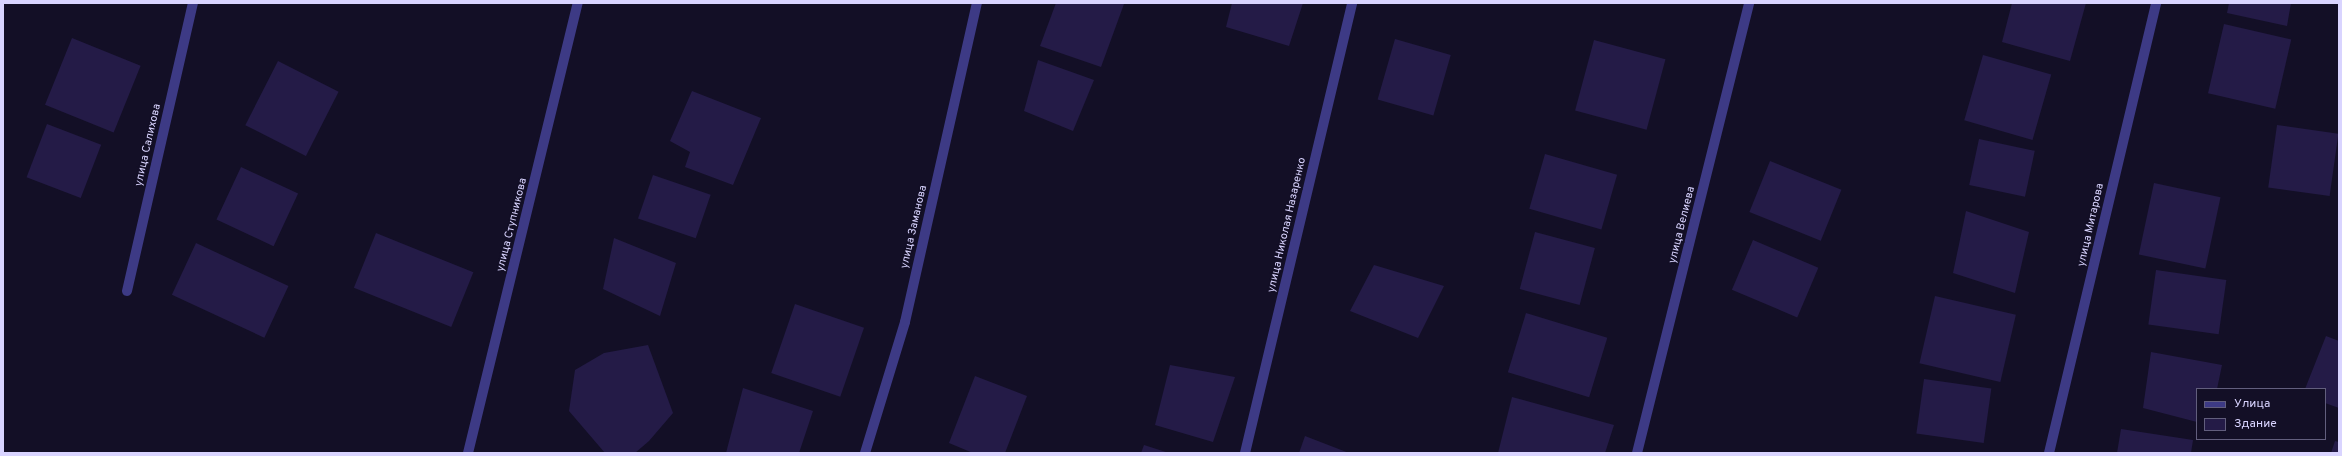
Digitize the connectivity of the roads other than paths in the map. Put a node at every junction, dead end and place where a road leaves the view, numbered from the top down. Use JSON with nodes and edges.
{"nodes":[{"id":1,"x":192,"y":3,"type":"edge"},
{"id":2,"x":578,"y":3,"type":"edge"},
{"id":3,"x":977,"y":3,"type":"edge"},
{"id":4,"x":1352,"y":3,"type":"edge"},
{"id":5,"x":1749,"y":3,"type":"edge"},
{"id":6,"x":2156,"y":3,"type":"edge"},
{"id":7,"x":128,"y":292,"type":"dead end"},
{"id":8,"x":468,"y":453,"type":"edge"},
{"id":9,"x":865,"y":453,"type":"edge"},
{"id":10,"x":1245,"y":453,"type":"edge"},
{"id":11,"x":1637,"y":453,"type":"edge"},
{"id":12,"x":2049,"y":453,"type":"edge"}],
"edges":[{"from":1,"to":7,"type":"street","name":"улица Салихова"},
{"from":2,"to":8,"type":"street","name":"улица Ступникова"},
{"from":3,"to":9,"type":"street","name":"улица Заманова"},
{"from":4,"to":10,"type":"street","name":"улица Николая Назаренко"},
{"from":5,"to":11,"type":"street","name":"улица Велиева"},
{"from":6,"to":12,"type":"street","name":"улица Митарова"}]}
